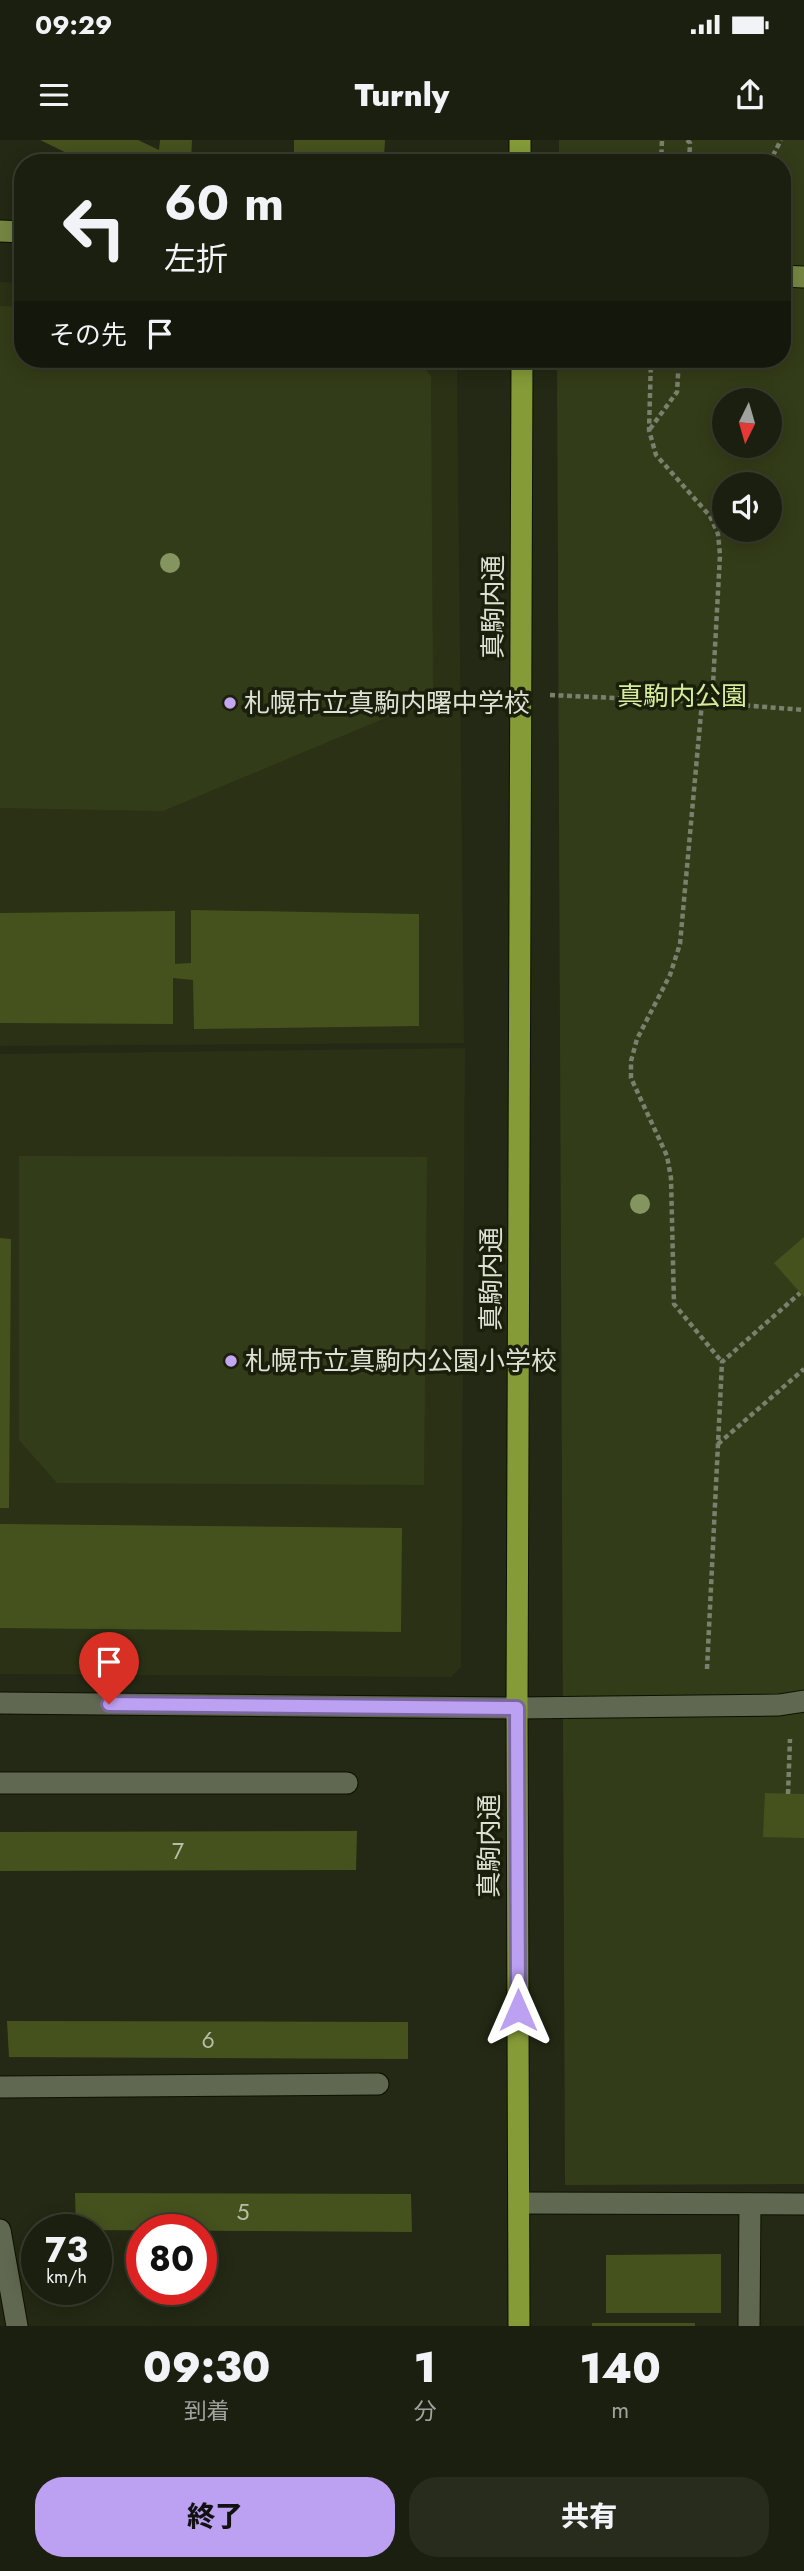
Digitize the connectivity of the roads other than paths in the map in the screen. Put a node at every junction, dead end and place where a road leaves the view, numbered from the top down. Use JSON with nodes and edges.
{"nodes":[{"id":1,"x":522,"y":368,"type":"edge"},
{"id":2,"x":804,"y":1701,"type":"edge"},
{"id":3,"x":0,"y":1703,"type":"edge"},
{"id":4,"x":517,"y":1708,"type":"junction"},
{"id":5,"x":0,"y":1783,"type":"edge"},
{"id":6,"x":347,"y":1783,"type":"dead end"},
{"id":7,"x":377,"y":2084,"type":"dead end"},
{"id":8,"x":0,"y":2087,"type":"edge"},
{"id":9,"x":519,"y":2203,"type":"junction"},
{"id":10,"x":750,"y":2204,"type":"junction"},
{"id":11,"x":804,"y":2204,"type":"edge"},
{"id":12,"x":0,"y":2230,"type":"edge"},
{"id":13,"x":17,"y":2326,"type":"edge"},
{"id":14,"x":519,"y":2326,"type":"edge"},
{"id":15,"x":749,"y":2326,"type":"edge"}],
"edges":[{"from":1,"to":4,"type":"highway","name":"真駒内通"},
{"from":2,"to":4,"type":"street"},
{"from":3,"to":4,"type":"street"},
{"from":4,"to":9,"type":"highway","name":"真駒内通"},
{"from":5,"to":6,"type":"street"},
{"from":7,"to":8,"type":"street"},
{"from":9,"to":10,"type":"street"},
{"from":9,"to":14,"type":"highway","name":"真駒内通"},
{"from":10,"to":11,"type":"street"},
{"from":10,"to":15,"type":"street"},
{"from":12,"to":13,"type":"street"}]}
